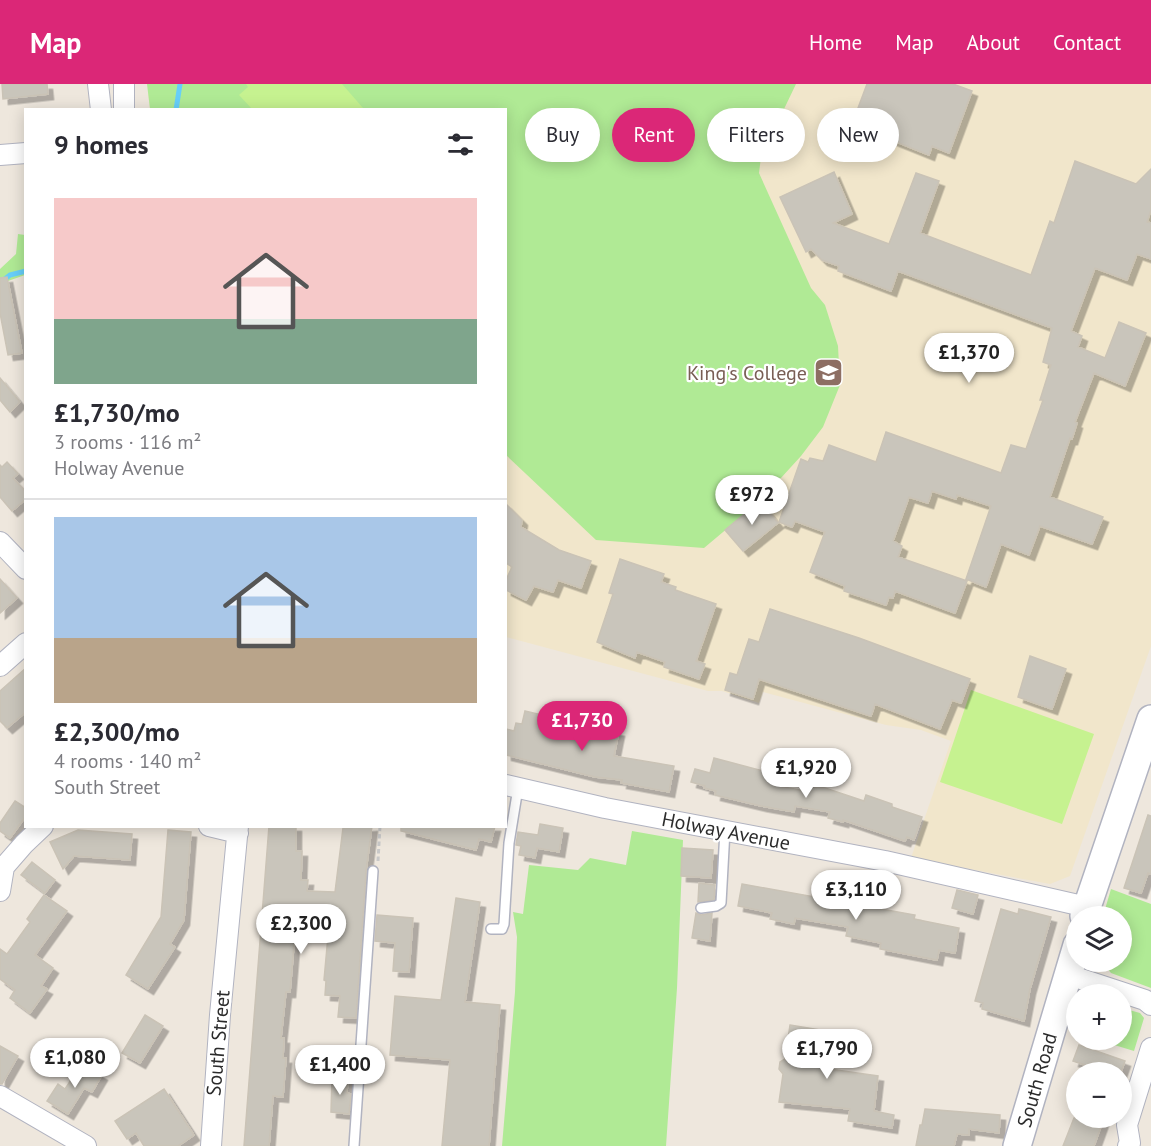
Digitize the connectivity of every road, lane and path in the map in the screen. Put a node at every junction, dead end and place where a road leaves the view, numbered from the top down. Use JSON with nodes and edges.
{"nodes":[{"id":1,"x":98,"y":84,"type":"edge"},
{"id":2,"x":124,"y":84,"type":"edge"},
{"id":3,"x":101,"y":108,"type":"edge"},
{"id":4,"x":124,"y":108,"type":"edge"},
{"id":5,"x":24,"y":153,"type":"edge"},
{"id":6,"x":0,"y":155,"type":"edge"},
{"id":7,"x":0,"y":542,"type":"edge"},
{"id":8,"x":24,"y":567,"type":"edge"},
{"id":9,"x":24,"y":645,"type":"edge"},
{"id":10,"x":0,"y":666,"type":"edge"},
{"id":11,"x":1151,"y":719,"type":"edge"},
{"id":12,"x":512,"y":786,"type":"edge"},
{"id":13,"x":41,"y":828,"type":"edge"},
{"id":14,"x":380,"y":828,"type":"edge"},
{"id":15,"x":238,"y":830,"type":"edge"},
{"id":16,"x":724,"y":830,"type":"junction"},
{"id":17,"x":373,"y":872,"type":"joint"},
{"id":18,"x":0,"y":891,"type":"edge"},
{"id":19,"x":1088,"y":906,"type":"edge"},
{"id":20,"x":1066,"y":907,"type":"edge"},
{"id":21,"x":701,"y":908,"type":"dead end"},
{"id":22,"x":491,"y":929,"type":"dead end"},
{"id":23,"x":1070,"y":972,"type":"edge"},
{"id":24,"x":1069,"y":975,"type":"junction"},
{"id":25,"x":1151,"y":1005,"type":"edge"},
{"id":26,"x":1151,"y":1048,"type":"edge"},
{"id":27,"x":0,"y":1096,"type":"edge"},
{"id":28,"x":74,"y":1143,"type":"edge"},
{"id":29,"x":1132,"y":1145,"type":"edge"},
{"id":30,"x":211,"y":1146,"type":"edge"},
{"id":31,"x":354,"y":1146,"type":"edge"},
{"id":32,"x":1017,"y":1146,"type":"edge"}],
"edges":[{"from":1,"to":3,"type":"street"},
{"from":2,"to":4,"type":"street"},
{"from":5,"to":6,"type":"street"},
{"from":7,"to":8,"type":"street"},
{"from":9,"to":10,"type":"street"},
{"from":11,"to":19,"type":"main road"},
{"from":12,"to":16,"type":"street","name":"Holway Avenue"},
{"from":12,"to":22,"type":"lane"},
{"from":13,"to":18,"type":"street"},
{"from":14,"to":17,"type":"path"},
{"from":15,"to":30,"type":"street","name":"South Street"},
{"from":16,"to":20,"type":"street","name":"Holway Avenue"},
{"from":16,"to":21,"type":"lane"},
{"from":17,"to":31,"type":"lane"},
{"from":23,"to":24,"type":"main road","name":"South Road"},
{"from":24,"to":25,"type":"street"},
{"from":24,"to":32,"type":"main road","name":"South Road"},
{"from":26,"to":29,"type":"street"},
{"from":27,"to":28,"type":"street"}]}
